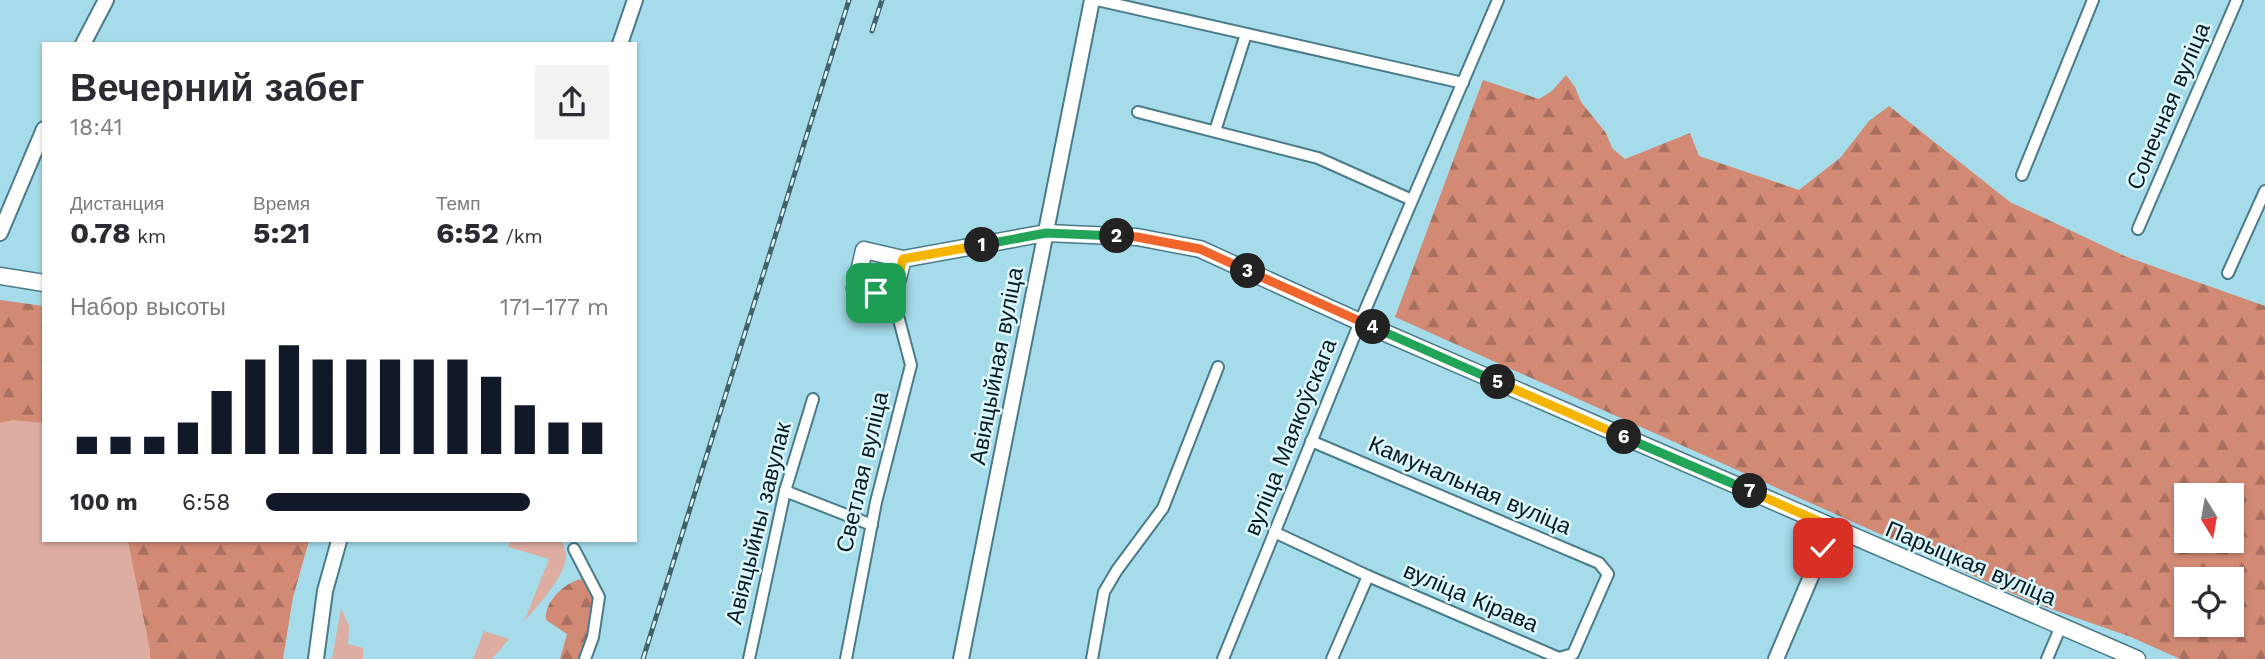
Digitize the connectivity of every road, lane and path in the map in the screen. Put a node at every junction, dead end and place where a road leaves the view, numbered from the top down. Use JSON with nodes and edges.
{"nodes":[{"id":1,"x":106,"y":0,"type":"edge"},
{"id":2,"x":635,"y":0,"type":"edge"},
{"id":3,"x":1092,"y":0,"type":"edge"},
{"id":4,"x":1097,"y":0,"type":"edge"},
{"id":5,"x":1498,"y":0,"type":"edge"},
{"id":6,"x":2093,"y":0,"type":"edge"},
{"id":7,"x":2237,"y":0,"type":"edge"},
{"id":8,"x":1246,"y":34,"type":"junction"},
{"id":9,"x":84,"y":42,"type":"edge"},
{"id":10,"x":621,"y":42,"type":"edge"},
{"id":11,"x":1463,"y":83,"type":"junction"},
{"id":12,"x":1138,"y":112,"type":"dead end"},
{"id":13,"x":1215,"y":131,"type":"junction"},
{"id":14,"x":42,"y":134,"type":"edge"},
{"id":15,"x":2022,"y":175,"type":"dead end"},
{"id":16,"x":2265,"y":191,"type":"edge"},
{"id":17,"x":1412,"y":200,"type":"junction"},
{"id":18,"x":2138,"y":229,"type":"dead end"},
{"id":19,"x":0,"y":233,"type":"edge"},
{"id":20,"x":1046,"y":233,"type":"junction"},
{"id":21,"x":903,"y":259,"type":"junction"},
{"id":22,"x":2228,"y":272,"type":"dead end"},
{"id":23,"x":0,"y":276,"type":"edge"},
{"id":24,"x":42,"y":283,"type":"edge"},
{"id":25,"x":893,"y":297,"type":"junction"},
{"id":26,"x":1360,"y":322,"type":"junction"},
{"id":27,"x":1218,"y":367,"type":"dead end"},
{"id":28,"x":813,"y":399,"type":"dead end"},
{"id":29,"x":1311,"y":441,"type":"junction"},
{"id":30,"x":785,"y":491,"type":"junction"},
{"id":31,"x":872,"y":525,"type":"junction"},
{"id":32,"x":1832,"y":527,"type":"junction"},
{"id":33,"x":1274,"y":532,"type":"junction"},
{"id":34,"x":339,"y":542,"type":"edge"},
{"id":35,"x":574,"y":549,"type":"dead end"},
{"id":36,"x":1608,"y":574,"type":"joint"},
{"id":37,"x":1368,"y":576,"type":"junction"},
{"id":38,"x":2061,"y":626,"type":"junction"},
{"id":39,"x":316,"y":659,"type":"edge"},
{"id":40,"x":586,"y":659,"type":"edge"},
{"id":41,"x":749,"y":659,"type":"edge"},
{"id":42,"x":846,"y":659,"type":"edge"},
{"id":43,"x":961,"y":659,"type":"edge"},
{"id":44,"x":1092,"y":659,"type":"edge"},
{"id":45,"x":1223,"y":659,"type":"edge"},
{"id":46,"x":1332,"y":659,"type":"edge"},
{"id":47,"x":1776,"y":659,"type":"edge"},
{"id":48,"x":2047,"y":659,"type":"edge"},
{"id":49,"x":2137,"y":659,"type":"edge"}],
"edges":[{"from":1,"to":9,"type":"street"},
{"from":2,"to":10,"type":"street"},
{"from":3,"to":20,"type":"street","name":"Авіяцыйная вуліца"},
{"from":4,"to":8,"type":"street"},
{"from":5,"to":11,"type":"street","name":"вуліца Маякоўскага"},
{"from":6,"to":15,"type":"street"},
{"from":7,"to":18,"type":"street","name":"Сонечная вуліца"},
{"from":8,"to":11,"type":"street"},
{"from":8,"to":13,"type":"street"},
{"from":11,"to":17,"type":"street","name":"вуліца Маякоўскага"},
{"from":12,"to":13,"type":"street"},
{"from":13,"to":17,"type":"street"},
{"from":14,"to":19,"type":"street"},
{"from":16,"to":22,"type":"street"},
{"from":17,"to":26,"type":"street","name":"вуліца Маякоўскага"},
{"from":20,"to":21,"type":"main road"},
{"from":20,"to":26,"type":"main road","name":"Парыцкая вуліца"},
{"from":20,"to":43,"type":"street","name":"Авіяцыйная вуліца"},
{"from":21,"to":25,"type":"main road","name":"Светлая вуліца"},
{"from":21,"to":25,"type":"main road"},
{"from":23,"to":24,"type":"main road"},
{"from":25,"to":31,"type":"street","name":"Светлая вуліца"},
{"from":26,"to":29,"type":"street","name":"вуліца Маякоўскага"},
{"from":26,"to":32,"type":"main road","name":"Парыцкая вуліца"},
{"from":27,"to":44,"type":"street"},
{"from":28,"to":30,"type":"street","name":"Авіяцыйны завулак"},
{"from":29,"to":33,"type":"street","name":"вуліца Маякоўскага"},
{"from":29,"to":36,"type":"street","name":"Камунальная вуліца"},
{"from":30,"to":31,"type":"street"},
{"from":30,"to":41,"type":"street","name":"Авіяцыйны завулак"},
{"from":31,"to":42,"type":"street","name":"Светлая вуліца"},
{"from":32,"to":38,"type":"main road","name":"Парыцкая вуліца"},
{"from":32,"to":47,"type":"street"},
{"from":33,"to":37,"type":"street","name":"вуліца Кірава"},
{"from":33,"to":45,"type":"street","name":"вуліца Маякоўскага"},
{"from":34,"to":39,"type":"street"},
{"from":35,"to":40,"type":"street"},
{"from":36,"to":37,"type":"street","name":"вуліца Кірава"},
{"from":37,"to":46,"type":"street"},
{"from":38,"to":48,"type":"street"},
{"from":38,"to":49,"type":"main road","name":"Парыцкая вуліца"}]}
